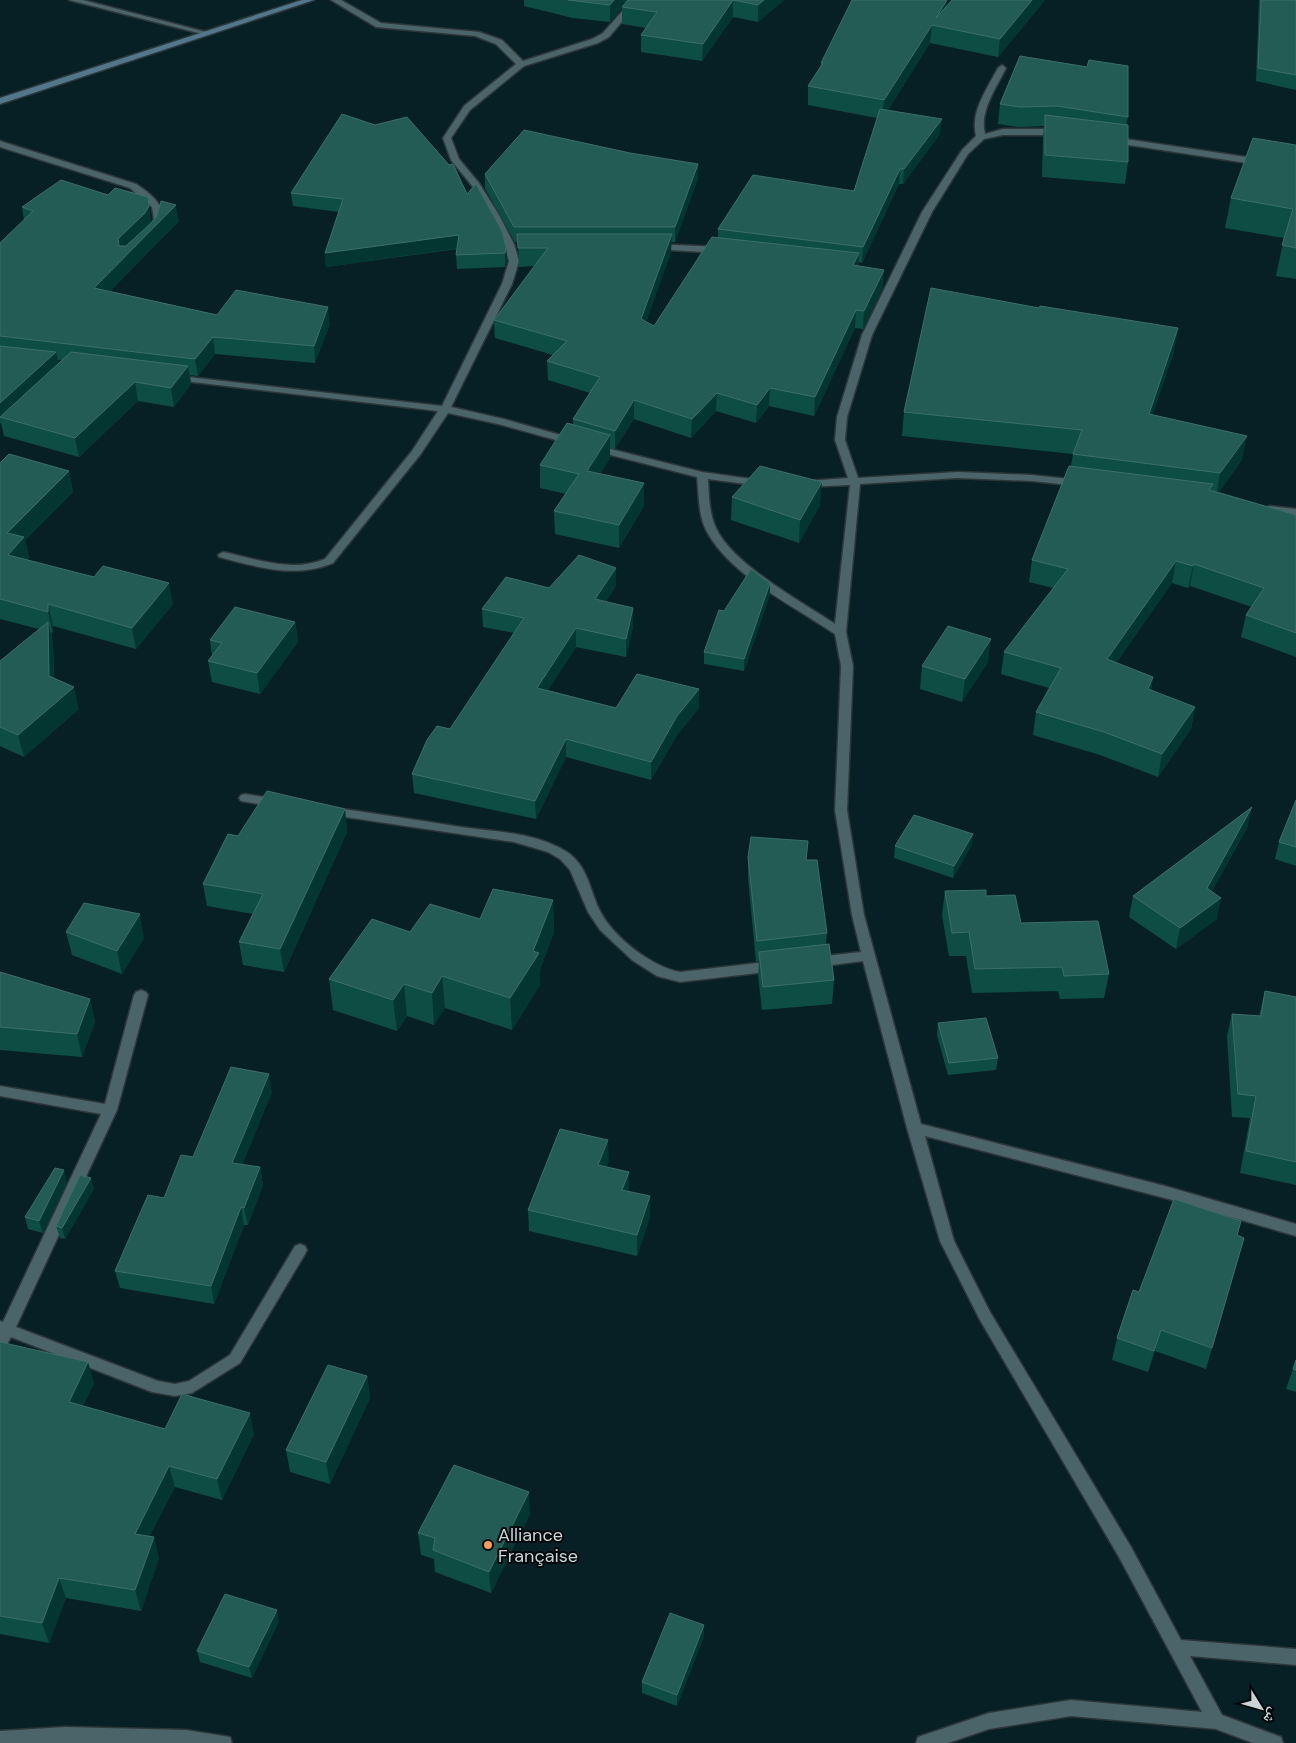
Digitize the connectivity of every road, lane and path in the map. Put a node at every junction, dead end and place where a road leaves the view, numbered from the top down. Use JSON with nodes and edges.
{"nodes":[{"id":1,"x":72,"y":0,"type":"edge"},
{"id":2,"x":310,"y":0,"type":"edge"},
{"id":3,"x":335,"y":0,"type":"edge"},
{"id":4,"x":636,"y":0,"type":"edge"},
{"id":5,"x":206,"y":33,"type":"junction"},
{"id":6,"x":521,"y":64,"type":"junction"},
{"id":7,"x":1002,"y":68,"type":"dead end"},
{"id":8,"x":0,"y":101,"type":"edge"},
{"id":9,"x":1073,"y":134,"type":"edge"},
{"id":10,"x":982,"y":137,"type":"junction"},
{"id":11,"x":1102,"y":139,"type":"edge"},
{"id":12,"x":0,"y":144,"type":"edge"},
{"id":13,"x":1267,"y":163,"type":"edge"},
{"id":14,"x":152,"y":236,"type":"edge"},
{"id":15,"x":640,"y":246,"type":"edge"},
{"id":16,"x":735,"y":252,"type":"edge"},
{"id":17,"x":161,"y":376,"type":"edge"},
{"id":18,"x":445,"y":409,"type":"junction"},
{"id":19,"x":702,"y":475,"type":"junction"},
{"id":20,"x":855,"y":482,"type":"junction"},
{"id":21,"x":772,"y":484,"type":"edge"},
{"id":22,"x":798,"y":484,"type":"edge"},
{"id":23,"x":1086,"y":484,"type":"edge"},
{"id":24,"x":1255,"y":508,"type":"edge"},
{"id":25,"x":1296,"y":512,"type":"edge"},
{"id":26,"x":223,"y":555,"type":"dead end"},
{"id":27,"x":840,"y":632,"type":"junction"},
{"id":28,"x":244,"y":798,"type":"dead end"},
{"id":29,"x":292,"y":806,"type":"edge"},
{"id":30,"x":312,"y":808,"type":"edge"},
{"id":31,"x":868,"y":956,"type":"junction"},
{"id":32,"x":141,"y":995,"type":"dead end"},
{"id":33,"x":0,"y":1091,"type":"edge"},
{"id":34,"x":110,"y":1110,"type":"junction"},
{"id":35,"x":914,"y":1128,"type":"junction"},
{"id":36,"x":1296,"y":1230,"type":"edge"},
{"id":37,"x":300,"y":1250,"type":"dead end"},
{"id":38,"x":2,"y":1334,"type":"edge"},
{"id":39,"x":1176,"y":1647,"type":"junction"},
{"id":40,"x":1296,"y":1657,"type":"edge"},
{"id":41,"x":1216,"y":1722,"type":"junction"},
{"id":42,"x":0,"y":1739,"type":"edge"},
{"id":43,"x":224,"y":1743,"type":"edge"},
{"id":44,"x":924,"y":1743,"type":"edge"},
{"id":45,"x":1275,"y":1743,"type":"edge"}],
"edges":[{"from":1,"to":5,"type":"street"},
{"from":2,"to":5,"type":"main road"},
{"from":3,"to":6,"type":"street"},
{"from":4,"to":6,"type":"street"},
{"from":5,"to":8,"type":"main road"},
{"from":6,"to":18,"type":"street"},
{"from":7,"to":10,"type":"street"},
{"from":9,"to":10,"type":"street"},
{"from":10,"to":20,"type":"street"},
{"from":11,"to":13,"type":"street"},
{"from":12,"to":14,"type":"street"},
{"from":15,"to":16,"type":"street"},
{"from":17,"to":18,"type":"street"},
{"from":18,"to":19,"type":"street"},
{"from":18,"to":26,"type":"street"},
{"from":19,"to":21,"type":"street"},
{"from":19,"to":27,"type":"street"},
{"from":20,"to":22,"type":"street"},
{"from":20,"to":23,"type":"street"},
{"from":20,"to":27,"type":"street"},
{"from":24,"to":25,"type":"street"},
{"from":27,"to":31,"type":"street"},
{"from":28,"to":29,"type":"street"},
{"from":30,"to":31,"type":"street"},
{"from":31,"to":35,"type":"street"},
{"from":32,"to":34,"type":"street"},
{"from":33,"to":34,"type":"street"},
{"from":34,"to":38,"type":"street"},
{"from":35,"to":36,"type":"street"},
{"from":35,"to":39,"type":"street"},
{"from":37,"to":38,"type":"street"},
{"from":39,"to":40,"type":"street"},
{"from":39,"to":41,"type":"street"},
{"from":41,"to":44,"type":"street"},
{"from":41,"to":45,"type":"street"},
{"from":42,"to":43,"type":"street"}]}
